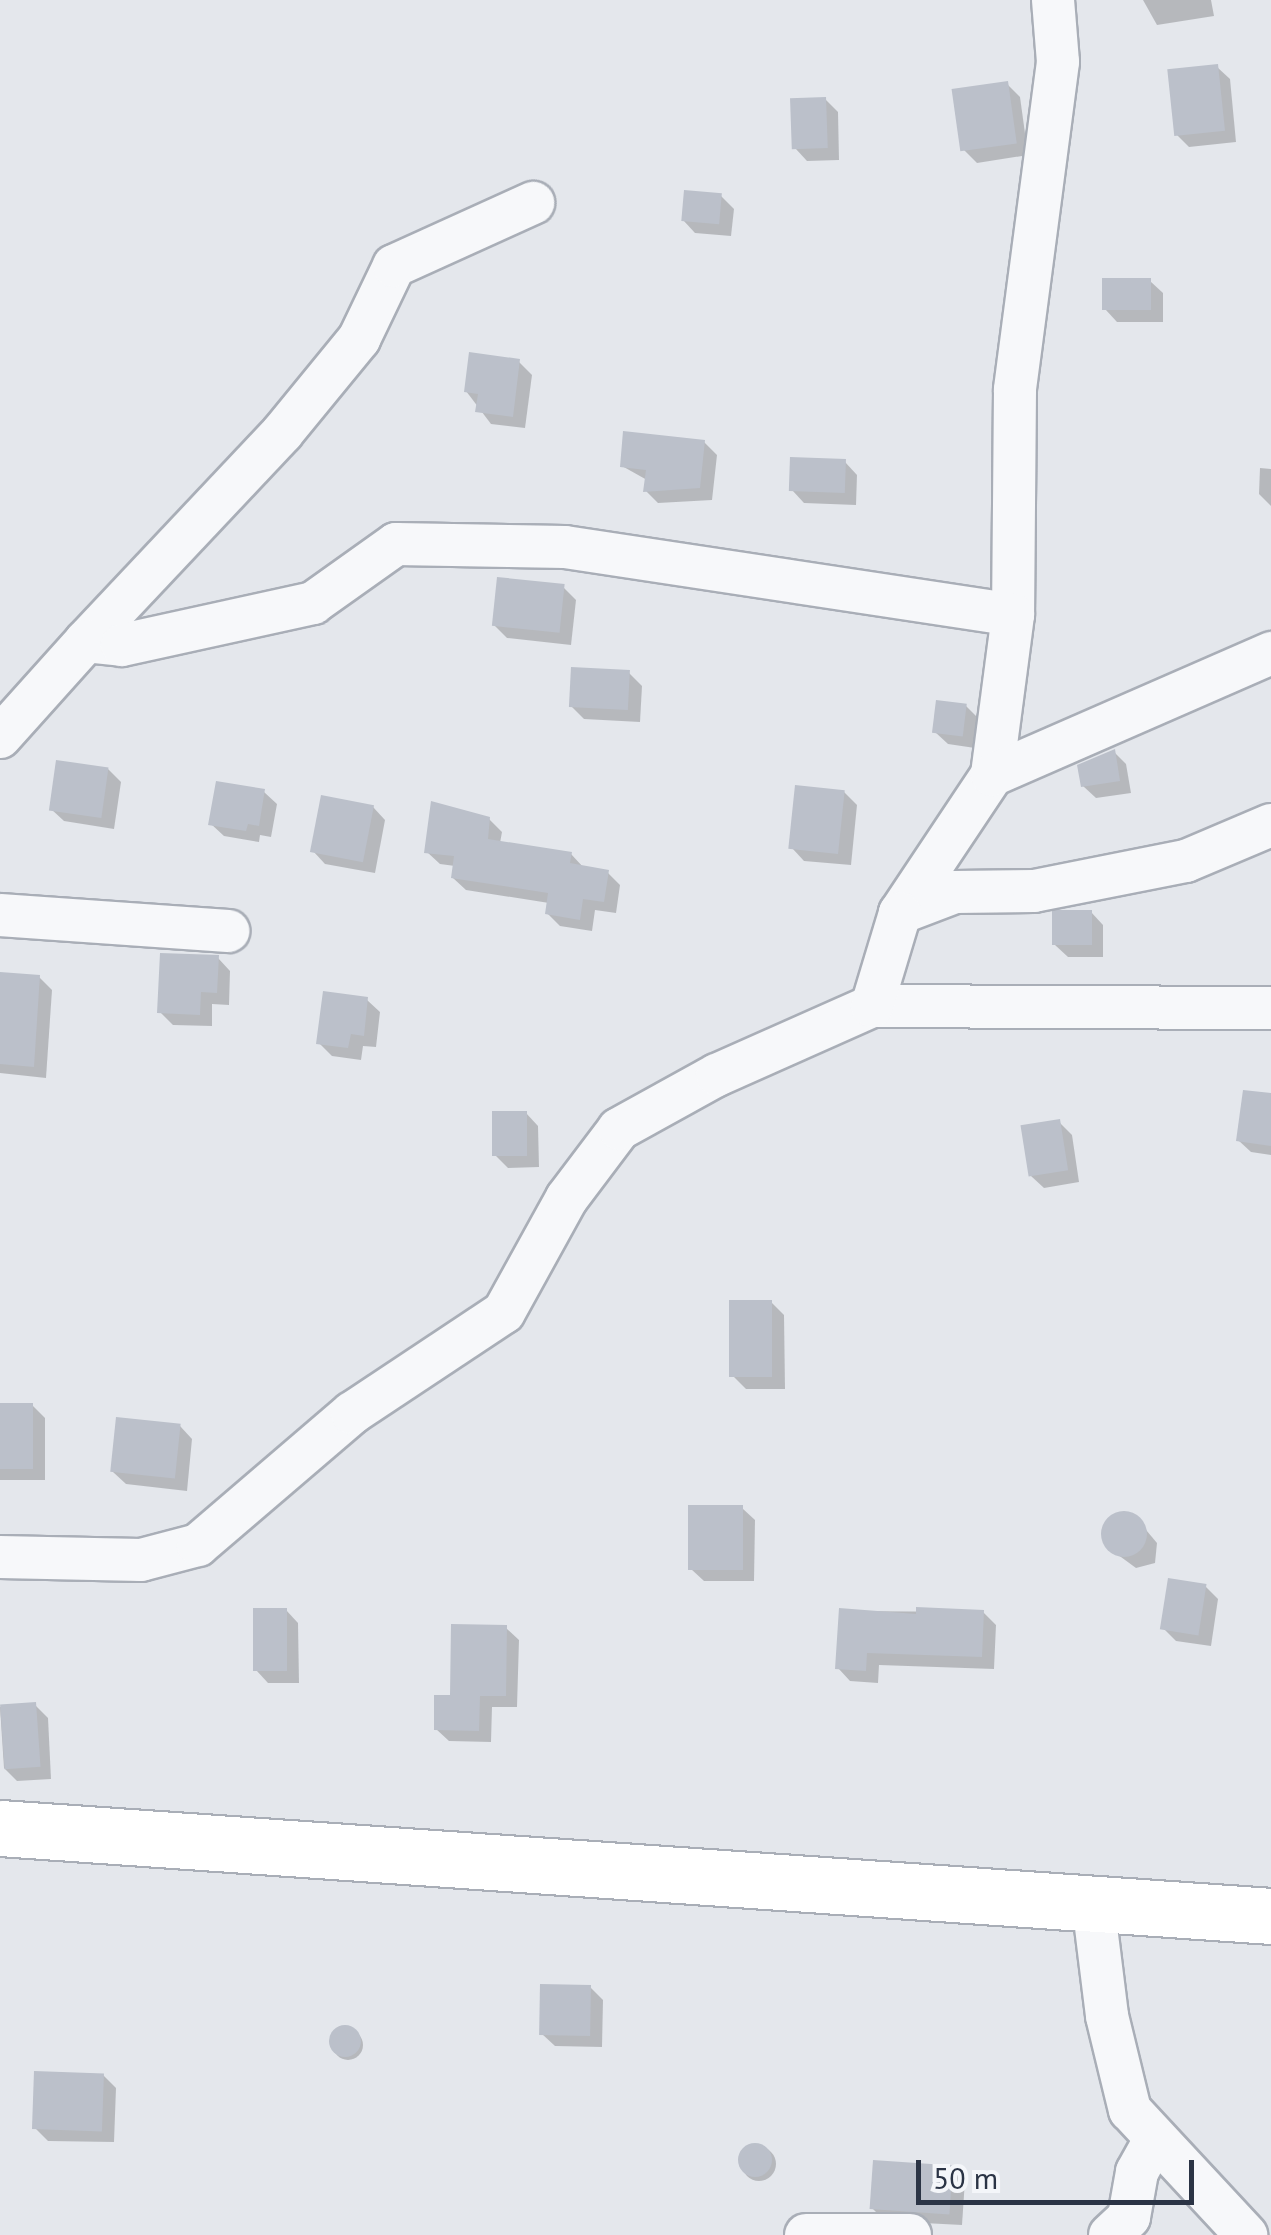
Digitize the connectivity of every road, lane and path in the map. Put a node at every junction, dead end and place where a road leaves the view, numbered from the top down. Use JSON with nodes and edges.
{"nodes":[{"id":1,"x":1053,"y":0,"type":"edge"},
{"id":2,"x":533,"y":203,"type":"dead end"},
{"id":3,"x":1013,"y":614,"type":"junction"},
{"id":4,"x":86,"y":641,"type":"junction"},
{"id":5,"x":1271,"y":653,"type":"edge"},
{"id":6,"x":0,"y":737,"type":"edge"},
{"id":7,"x":992,"y":775,"type":"junction"},
{"id":8,"x":1271,"y":826,"type":"edge"},
{"id":9,"x":900,"y":913,"type":"junction"},
{"id":10,"x":0,"y":915,"type":"edge"},
{"id":11,"x":228,"y":931,"type":"dead end"},
{"id":12,"x":872,"y":1006,"type":"junction"},
{"id":13,"x":1271,"y":1008,"type":"edge"},
{"id":14,"x":0,"y":1557,"type":"edge"},
{"id":15,"x":0,"y":1828,"type":"edge"},
{"id":16,"x":1092,"y":1903,"type":"junction"},
{"id":17,"x":1271,"y":1916,"type":"edge"},
{"id":18,"x":1155,"y":2140,"type":"junction"},
{"id":19,"x":806,"y":2235,"type":"edge"},
{"id":20,"x":910,"y":2235,"type":"edge"},
{"id":21,"x":1110,"y":2235,"type":"edge"},
{"id":22,"x":1246,"y":2235,"type":"edge"}],
"edges":[{"from":1,"to":3,"type":"street"},
{"from":2,"to":4,"type":"street"},
{"from":3,"to":4,"type":"street"},
{"from":3,"to":7,"type":"street"},
{"from":4,"to":6,"type":"street"},
{"from":5,"to":7,"type":"street"},
{"from":7,"to":9,"type":"street"},
{"from":8,"to":9,"type":"street"},
{"from":9,"to":12,"type":"street"},
{"from":10,"to":11,"type":"street"},
{"from":12,"to":13,"type":"street"},
{"from":12,"to":14,"type":"street"},
{"from":15,"to":16,"type":"main road"},
{"from":16,"to":17,"type":"main road"},
{"from":16,"to":18,"type":"street"},
{"from":18,"to":21,"type":"street"},
{"from":18,"to":22,"type":"street"},
{"from":19,"to":20,"type":"street"}]}
